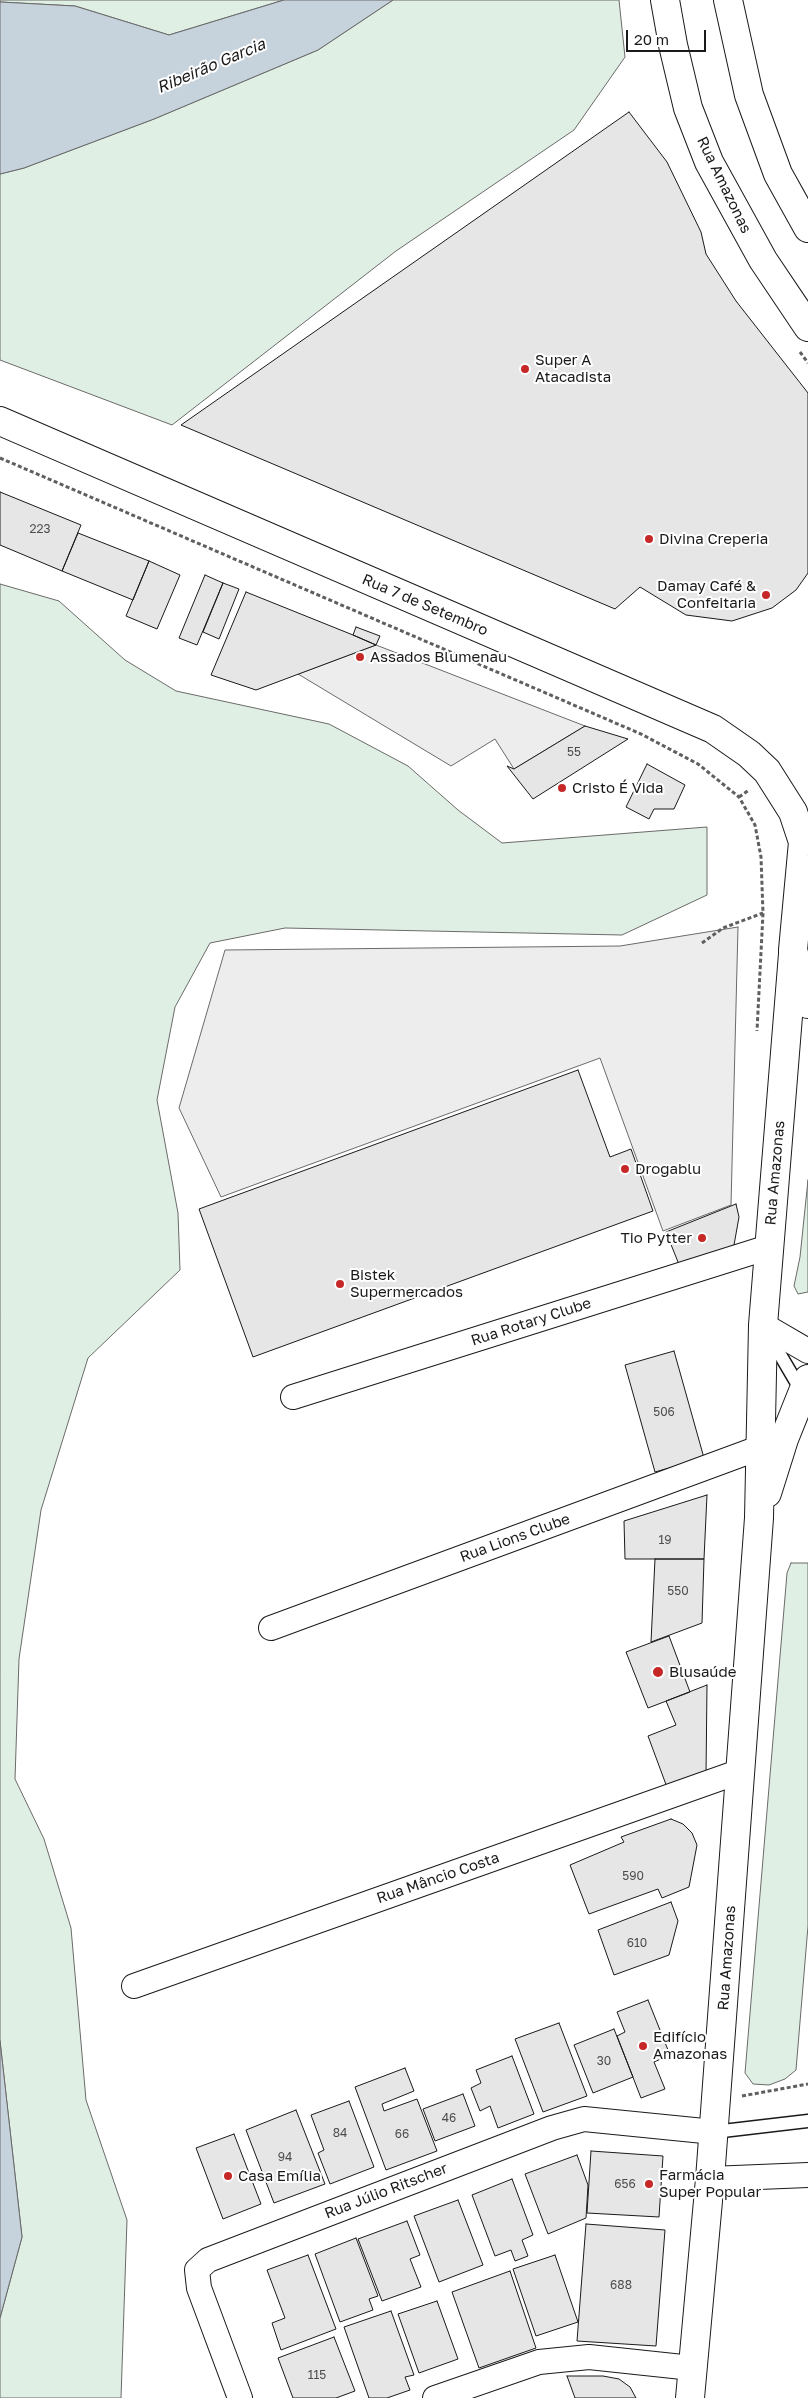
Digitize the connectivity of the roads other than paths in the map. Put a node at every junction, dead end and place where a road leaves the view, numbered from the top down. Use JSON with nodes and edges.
{"nodes":[{"id":1,"x":665,"y":0,"type":"edge"},
{"id":2,"x":728,"y":0,"type":"edge"},
{"id":3,"x":808,"y":228,"type":"edge"},
{"id":4,"x":808,"y":327,"type":"edge"},
{"id":5,"x":0,"y":421,"type":"edge"},
{"id":6,"x":806,"y":835,"type":"edge"},
{"id":7,"x":793,"y":950,"type":"junction"},
{"id":8,"x":808,"y":1004,"type":"edge"},
{"id":9,"x":769,"y":1246,"type":"junction"},
{"id":10,"x":763,"y":1325,"type":"junction"},
{"id":11,"x":808,"y":1351,"type":"edge"},
{"id":12,"x":806,"y":1391,"type":"edge"},
{"id":13,"x":293,"y":1397,"type":"dead end"},
{"id":14,"x":759,"y":1448,"type":"junction"},
{"id":15,"x":759,"y":1518,"type":"junction"},
{"id":16,"x":271,"y":1628,"type":"dead end"},
{"id":17,"x":741,"y":1771,"type":"junction"},
{"id":18,"x":134,"y":1986,"type":"dead end"},
{"id":19,"x":808,"y":2121,"type":"edge"},
{"id":20,"x":714,"y":2132,"type":"junction"},
{"id":21,"x":808,"y":2175,"type":"edge"},
{"id":22,"x":710,"y":2179,"type":"junction"},
{"id":23,"x":692,"y":2368,"type":"junction"},
{"id":24,"x":240,"y":2398,"type":"edge"},
{"id":25,"x":435,"y":2398,"type":"edge"},
{"id":26,"x":690,"y":2398,"type":"edge"}],
"edges":[{"from":1,"to":4,"type":"main road","name":"Rua Amazonas"},
{"from":2,"to":3,"type":"main road"},
{"from":5,"to":6,"type":"main road","name":"Rua 7 de Setembro"},
{"from":6,"to":7,"type":"main road","name":"Rua Amazonas"},
{"from":7,"to":8,"type":"main road"},
{"from":7,"to":9,"type":"main road","name":"Rua Amazonas"},
{"from":9,"to":10,"type":"main road","name":"Rua Amazonas"},
{"from":9,"to":13,"type":"street","name":"Rua Rotary Clube"},
{"from":10,"to":11,"type":"street"},
{"from":10,"to":12,"type":"lane"},
{"from":10,"to":14,"type":"main road","name":"Rua Amazonas"},
{"from":12,"to":15,"type":"main road","name":"Rua Amazonas"},
{"from":14,"to":15,"type":"main road","name":"Rua Amazonas"},
{"from":14,"to":16,"type":"street","name":"Rua Lions Clube"},
{"from":15,"to":17,"type":"main road","name":"Rua Amazonas"},
{"from":17,"to":18,"type":"street","name":"Rua Mâncio Costa"},
{"from":17,"to":20,"type":"main road","name":"Rua Amazonas"},
{"from":19,"to":20,"type":"lane"},
{"from":20,"to":22,"type":"main road","name":"Rua Amazonas"},
{"from":20,"to":24,"type":"street","name":"Rua Júlio Ritscher"},
{"from":21,"to":22,"type":"street"},
{"from":22,"to":23,"type":"main road","name":"Rua Amazonas"},
{"from":23,"to":25,"type":"street"},
{"from":23,"to":26,"type":"main road","name":"Rua Amazonas"}]}
